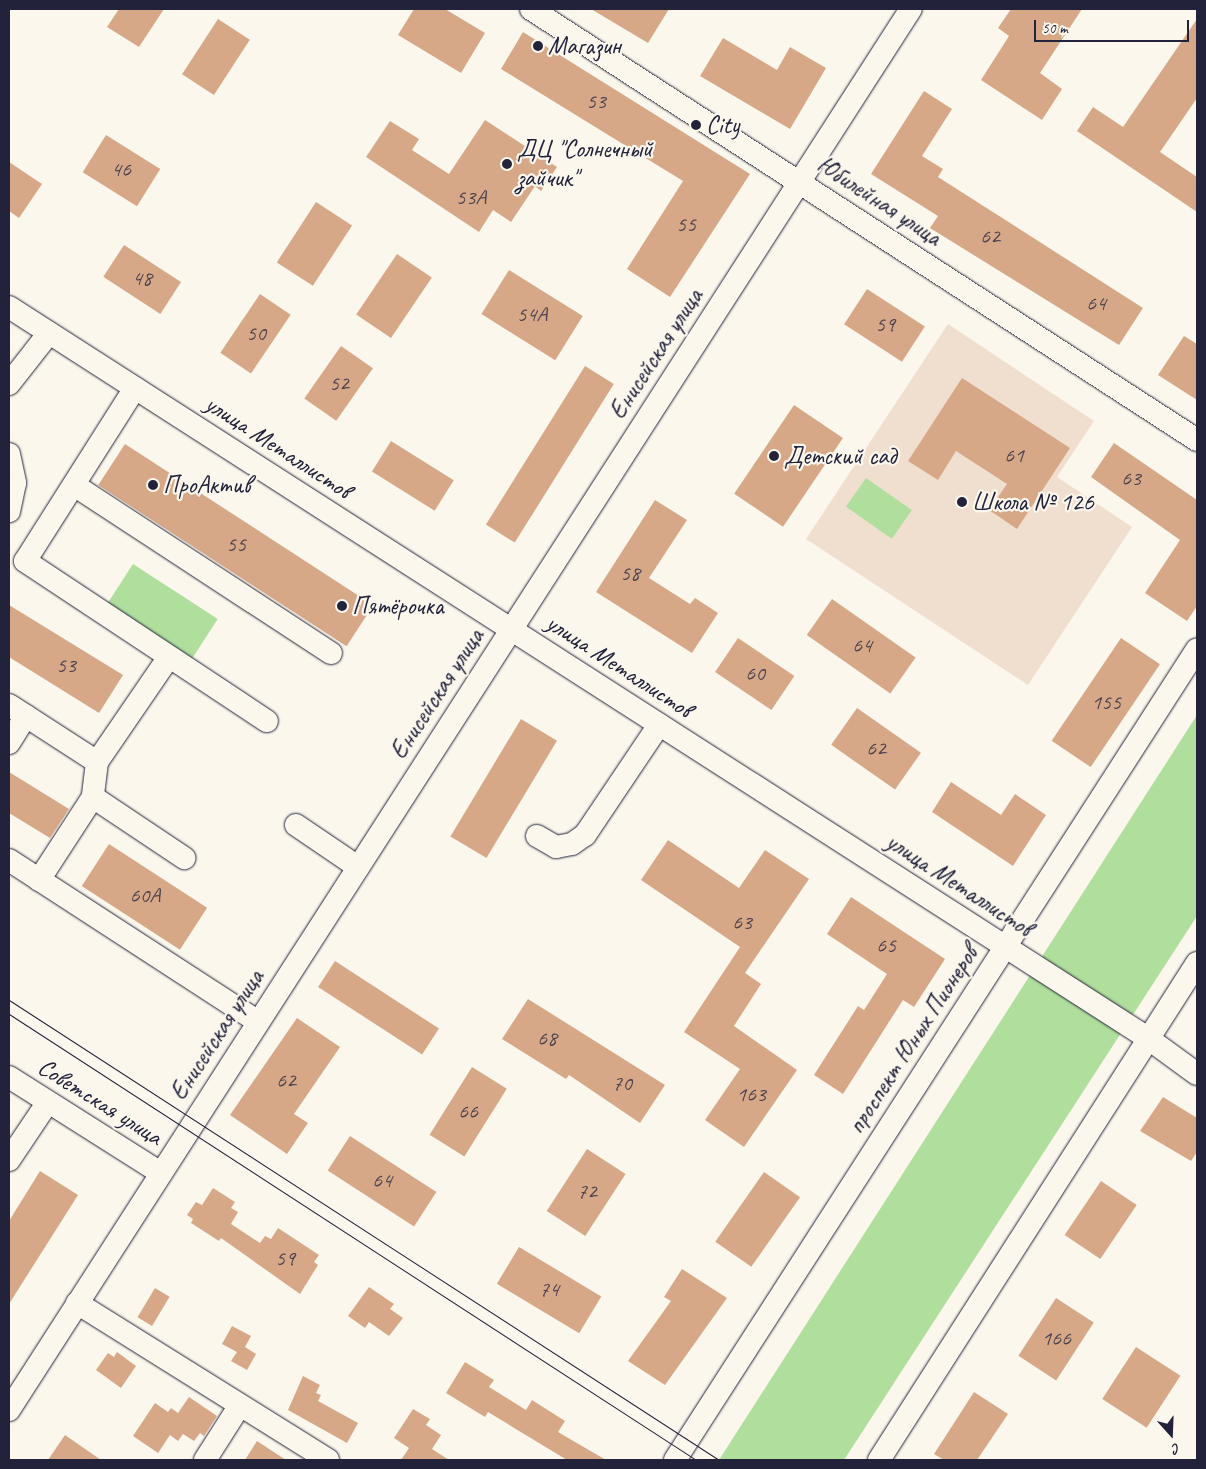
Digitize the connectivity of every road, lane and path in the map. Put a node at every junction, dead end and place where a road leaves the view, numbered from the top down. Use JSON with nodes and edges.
{"nodes":[{"id":1,"x":531,"y":9,"type":"edge"},
{"id":2,"x":910,"y":9,"type":"edge"},
{"id":3,"x":799,"y":182,"type":"junction"},
{"id":4,"x":9,"y":307,"type":"edge"},
{"id":5,"x":49,"y":333,"type":"junction"},
{"id":6,"x":9,"y":384,"type":"edge"},
{"id":7,"x":135,"y":388,"type":"junction"},
{"id":8,"x":1197,"y":440,"type":"edge"},
{"id":9,"x":9,"y":454,"type":"edge"},
{"id":10,"x":74,"y":485,"type":"junction"},
{"id":11,"x":9,"y":511,"type":"edge"},
{"id":12,"x":511,"y":630,"type":"junction"},
{"id":13,"x":1197,"y":649,"type":"edge"},
{"id":14,"x":331,"y":653,"type":"dead end"},
{"id":15,"x":169,"y":657,"type":"junction"},
{"id":16,"x":17,"y":711,"type":"edge"},
{"id":17,"x":266,"y":720,"type":"dead end"},
{"id":18,"x":658,"y":724,"type":"junction"},
{"id":19,"x":9,"y":743,"type":"edge"},
{"id":20,"x":97,"y":762,"type":"junction"},
{"id":21,"x":93,"y":797,"type":"junction"},
{"id":22,"x":296,"y":826,"type":"dead end"},
{"id":23,"x":537,"y":836,"type":"dead end"},
{"id":24,"x":184,"y":858,"type":"dead end"},
{"id":25,"x":9,"y":860,"type":"edge"},
{"id":26,"x":358,"y":867,"type":"junction"},
{"id":27,"x":39,"y":880,"type":"junction"},
{"id":28,"x":1005,"y":947,"type":"junction"},
{"id":29,"x":1197,"y":963,"type":"edge"},
{"id":30,"x":258,"y":1022,"type":"junction"},
{"id":31,"x":1148,"y":1039,"type":"junction"},
{"id":32,"x":1197,"y":1074,"type":"edge"},
{"id":33,"x":9,"y":1076,"type":"edge"},
{"id":34,"x":48,"y":1102,"type":"junction"},
{"id":35,"x":9,"y":1160,"type":"edge"},
{"id":36,"x":161,"y":1173,"type":"junction"},
{"id":37,"x":78,"y":1303,"type":"junction"},
{"id":38,"x":240,"y":1405,"type":"junction"},
{"id":39,"x":9,"y":1410,"type":"edge"},
{"id":40,"x":205,"y":1460,"type":"edge"},
{"id":41,"x":328,"y":1460,"type":"edge"},
{"id":42,"x":675,"y":1460,"type":"edge"},
{"id":43,"x":879,"y":1460,"type":"edge"}],
"edges":[{"from":1,"to":3,"type":"street","name":"Юбилейная улица"},
{"from":2,"to":3,"type":"street","name":"Енисейская улица"},
{"from":3,"to":8,"type":"street","name":"Юбилейная улица"},
{"from":3,"to":12,"type":"street","name":"Енисейская улица"},
{"from":4,"to":5,"type":"street","name":"улица Металлистов"},
{"from":5,"to":6,"type":"street"},
{"from":5,"to":7,"type":"street","name":"улица Металлистов"},
{"from":7,"to":10,"type":"street"},
{"from":7,"to":12,"type":"street","name":"улица Металлистов"},
{"from":9,"to":11,"type":"street"},
{"from":10,"to":14,"type":"street"},
{"from":10,"to":15,"type":"street"},
{"from":12,"to":18,"type":"street","name":"улица Металлистов"},
{"from":12,"to":26,"type":"street","name":"Енисейская улица"},
{"from":13,"to":28,"type":"street","name":"проспект Юных Пионеров"},
{"from":15,"to":17,"type":"street"},
{"from":15,"to":20,"type":"street"},
{"from":16,"to":19,"type":"street"},
{"from":16,"to":20,"type":"street"},
{"from":18,"to":23,"type":"street"},
{"from":18,"to":28,"type":"street","name":"улица Металлистов"},
{"from":20,"to":21,"type":"street"},
{"from":21,"to":24,"type":"street"},
{"from":21,"to":27,"type":"street"},
{"from":22,"to":26,"type":"street"},
{"from":25,"to":27,"type":"street"},
{"from":26,"to":30,"type":"street","name":"Енисейская улица"},
{"from":27,"to":30,"type":"street"},
{"from":28,"to":31,"type":"street","name":"улица Металлистов"},
{"from":28,"to":42,"type":"street","name":"проспект Юных Пионеров"},
{"from":29,"to":31,"type":"street"},
{"from":30,"to":36,"type":"street","name":"Енисейская улица"},
{"from":31,"to":32,"type":"street","name":"улица Металлистов"},
{"from":31,"to":43,"type":"street"},
{"from":33,"to":34,"type":"street","name":"Советская улица"},
{"from":34,"to":35,"type":"street"},
{"from":34,"to":36,"type":"street","name":"Советская улица"},
{"from":36,"to":37,"type":"street","name":"Енисейская улица"},
{"from":37,"to":38,"type":"street"},
{"from":37,"to":39,"type":"street","name":"Енисейская улица"},
{"from":38,"to":40,"type":"street"},
{"from":38,"to":41,"type":"street"}]}
